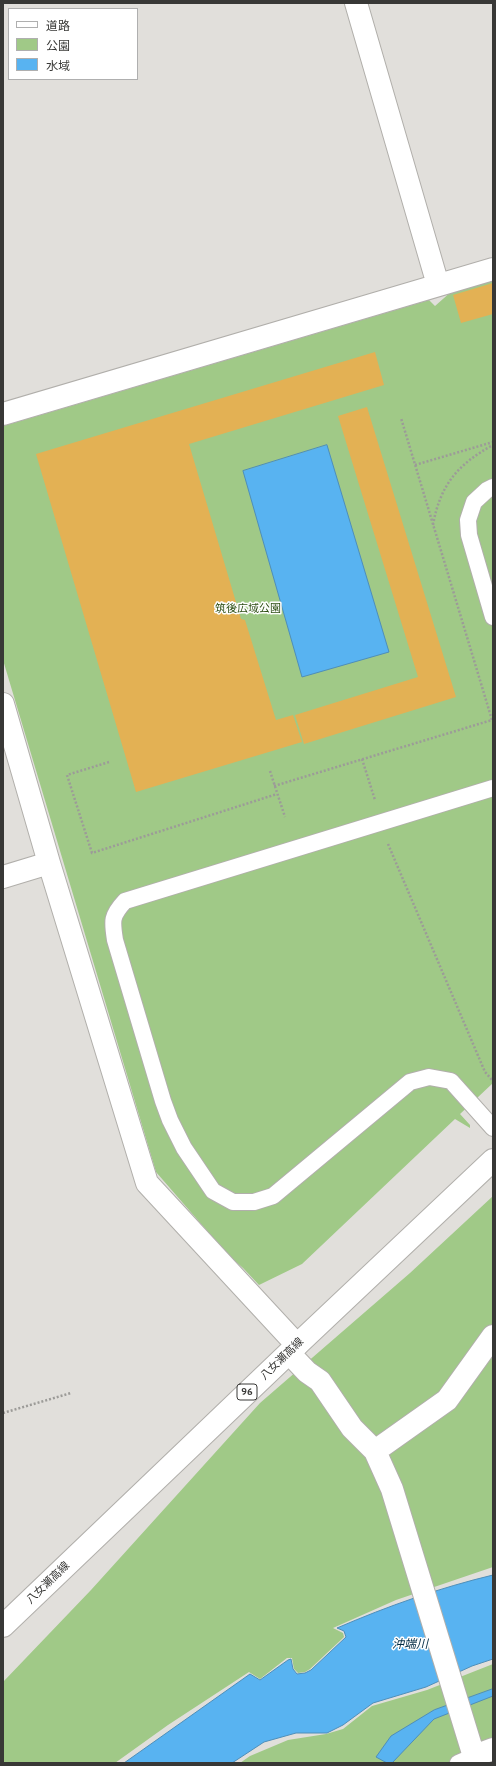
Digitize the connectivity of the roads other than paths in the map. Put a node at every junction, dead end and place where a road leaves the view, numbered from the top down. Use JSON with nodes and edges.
{"nodes":[{"id":1,"x":356,"y":3,"type":"edge"},
{"id":2,"x":493,"y":268,"type":"edge"},
{"id":3,"x":438,"y":285,"type":"junction"},
{"id":4,"x":3,"y":414,"type":"edge"},
{"id":5,"x":493,"y":487,"type":"edge"},
{"id":6,"x":493,"y":617,"type":"edge"},
{"id":7,"x":3,"y":704,"type":"edge"},
{"id":8,"x":493,"y":788,"type":"edge"},
{"id":9,"x":49,"y":863,"type":"junction"},
{"id":10,"x":3,"y":877,"type":"edge"},
{"id":11,"x":493,"y":1128,"type":"edge"},
{"id":12,"x":493,"y":1160,"type":"edge"},
{"id":13,"x":493,"y":1336,"type":"edge"},
{"id":14,"x":293,"y":1349,"type":"junction"},
{"id":15,"x":376,"y":1450,"type":"junction"},
{"id":16,"x":3,"y":1626,"type":"edge"},
{"id":17,"x":475,"y":1758,"type":"edge"}],
"edges":[{"from":1,"to":3,"type":"street"},
{"from":2,"to":3,"type":"street"},
{"from":3,"to":4,"type":"street"},
{"from":5,"to":6,"type":"lane"},
{"from":7,"to":9,"type":"street"},
{"from":8,"to":11,"type":"lane"},
{"from":9,"to":10,"type":"street"},
{"from":9,"to":14,"type":"street"},
{"from":12,"to":14,"type":"street","name":"八女瀬高線","number":"96"},
{"from":13,"to":15,"type":"street"},
{"from":14,"to":15,"type":"street"},
{"from":14,"to":16,"type":"street","name":"八女瀬高線","number":"96"},
{"from":15,"to":17,"type":"street"}]}
